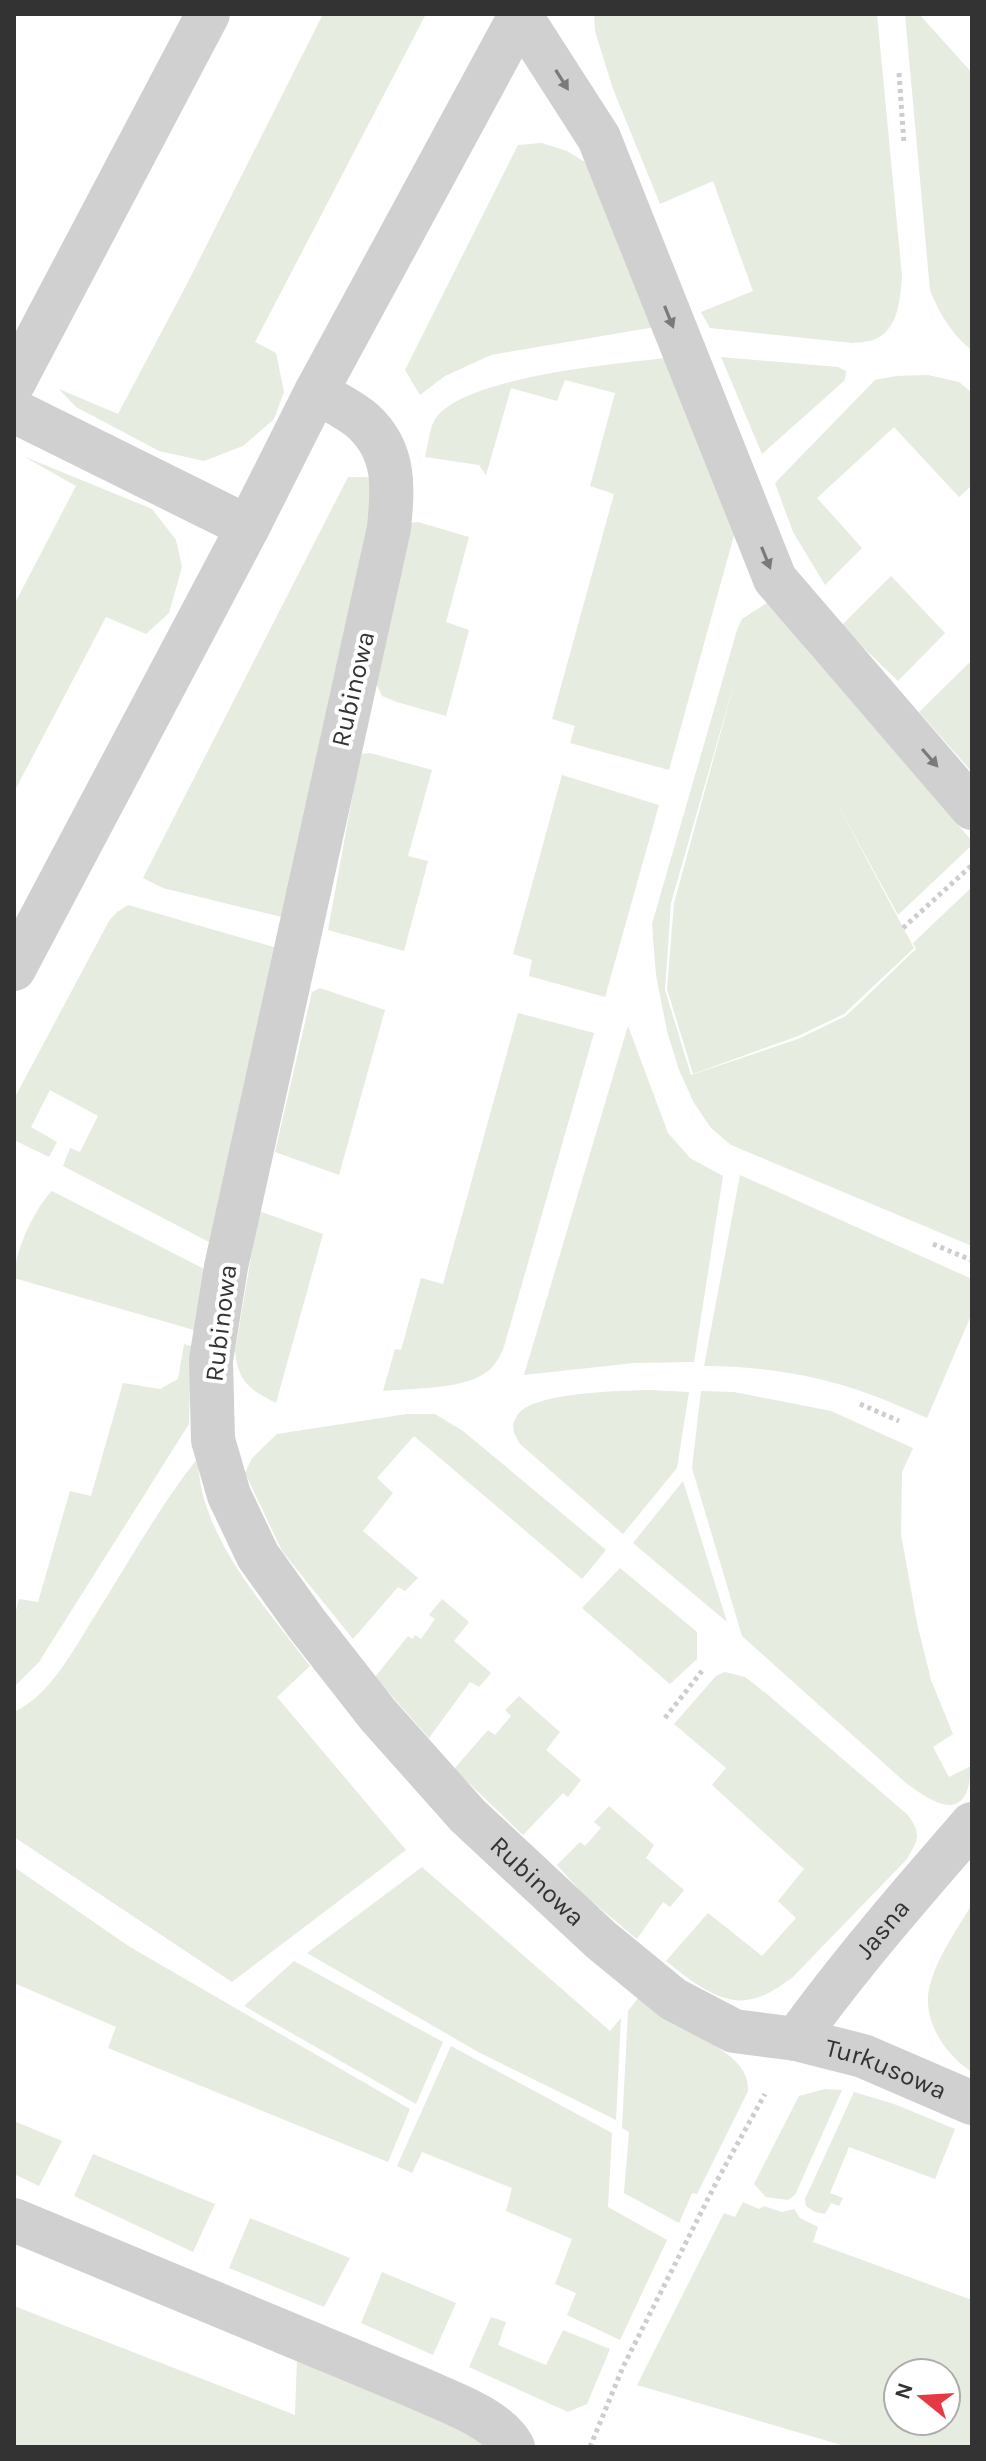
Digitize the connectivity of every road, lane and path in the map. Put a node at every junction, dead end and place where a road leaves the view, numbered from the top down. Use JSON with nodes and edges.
{"nodes":[{"id":1,"x":208,"y":14,"type":"edge"},
{"id":2,"x":520,"y":14,"type":"edge"},
{"id":3,"x":899,"y":73,"type":"dead end"},
{"id":4,"x":904,"y":144,"type":"dead end"},
{"id":5,"x":14,"y":382,"type":"edge"},
{"id":6,"x":316,"y":392,"type":"junction"},
{"id":7,"x":14,"y":411,"type":"edge"},
{"id":8,"x":248,"y":527,"type":"junction"},
{"id":9,"x":972,"y":808,"type":"edge"},
{"id":10,"x":968,"y":869,"type":"dead end"},
{"id":11,"x":903,"y":928,"type":"dead end"},
{"id":12,"x":14,"y":969,"type":"edge"},
{"id":13,"x":933,"y":1244,"type":"dead end"},
{"id":14,"x":971,"y":1260,"type":"edge"},
{"id":15,"x":860,"y":1404,"type":"dead end"},
{"id":16,"x":899,"y":1421,"type":"dead end"},
{"id":17,"x":702,"y":1671,"type":"dead end"},
{"id":18,"x":665,"y":1718,"type":"dead end"},
{"id":19,"x":972,"y":1824,"type":"edge"},
{"id":20,"x":796,"y":2039,"type":"junction"},
{"id":21,"x":972,"y":2103,"type":"edge"},
{"id":22,"x":14,"y":2220,"type":"edge"},
{"id":23,"x":594,"y":2435,"type":"junction"},
{"id":24,"x":513,"y":2447,"type":"edge"},
{"id":25,"x":583,"y":2447,"type":"edge"},
{"id":26,"x":590,"y":2447,"type":"edge"}],
"edges":[{"from":1,"to":5,"type":"street"},
{"from":2,"to":6,"type":"street"},
{"from":2,"to":9,"type":"street","one_way":true},
{"from":3,"to":4,"type":"path"},
{"from":6,"to":8,"type":"street"},
{"from":6,"to":20,"type":"street","name":"Rubinowa"},
{"from":7,"to":8,"type":"street"},
{"from":8,"to":12,"type":"street"},
{"from":10,"to":11,"type":"path"},
{"from":13,"to":14,"type":"path"},
{"from":15,"to":16,"type":"path"},
{"from":17,"to":18,"type":"path"},
{"from":19,"to":20,"type":"street","name":"Jasna"},
{"from":20,"to":21,"type":"street","name":"Turkusowa"},
{"from":20,"to":23,"type":"path"},
{"from":22,"to":24,"type":"street"},
{"from":23,"to":25,"type":"path"},
{"from":23,"to":26,"type":"path"}]}
